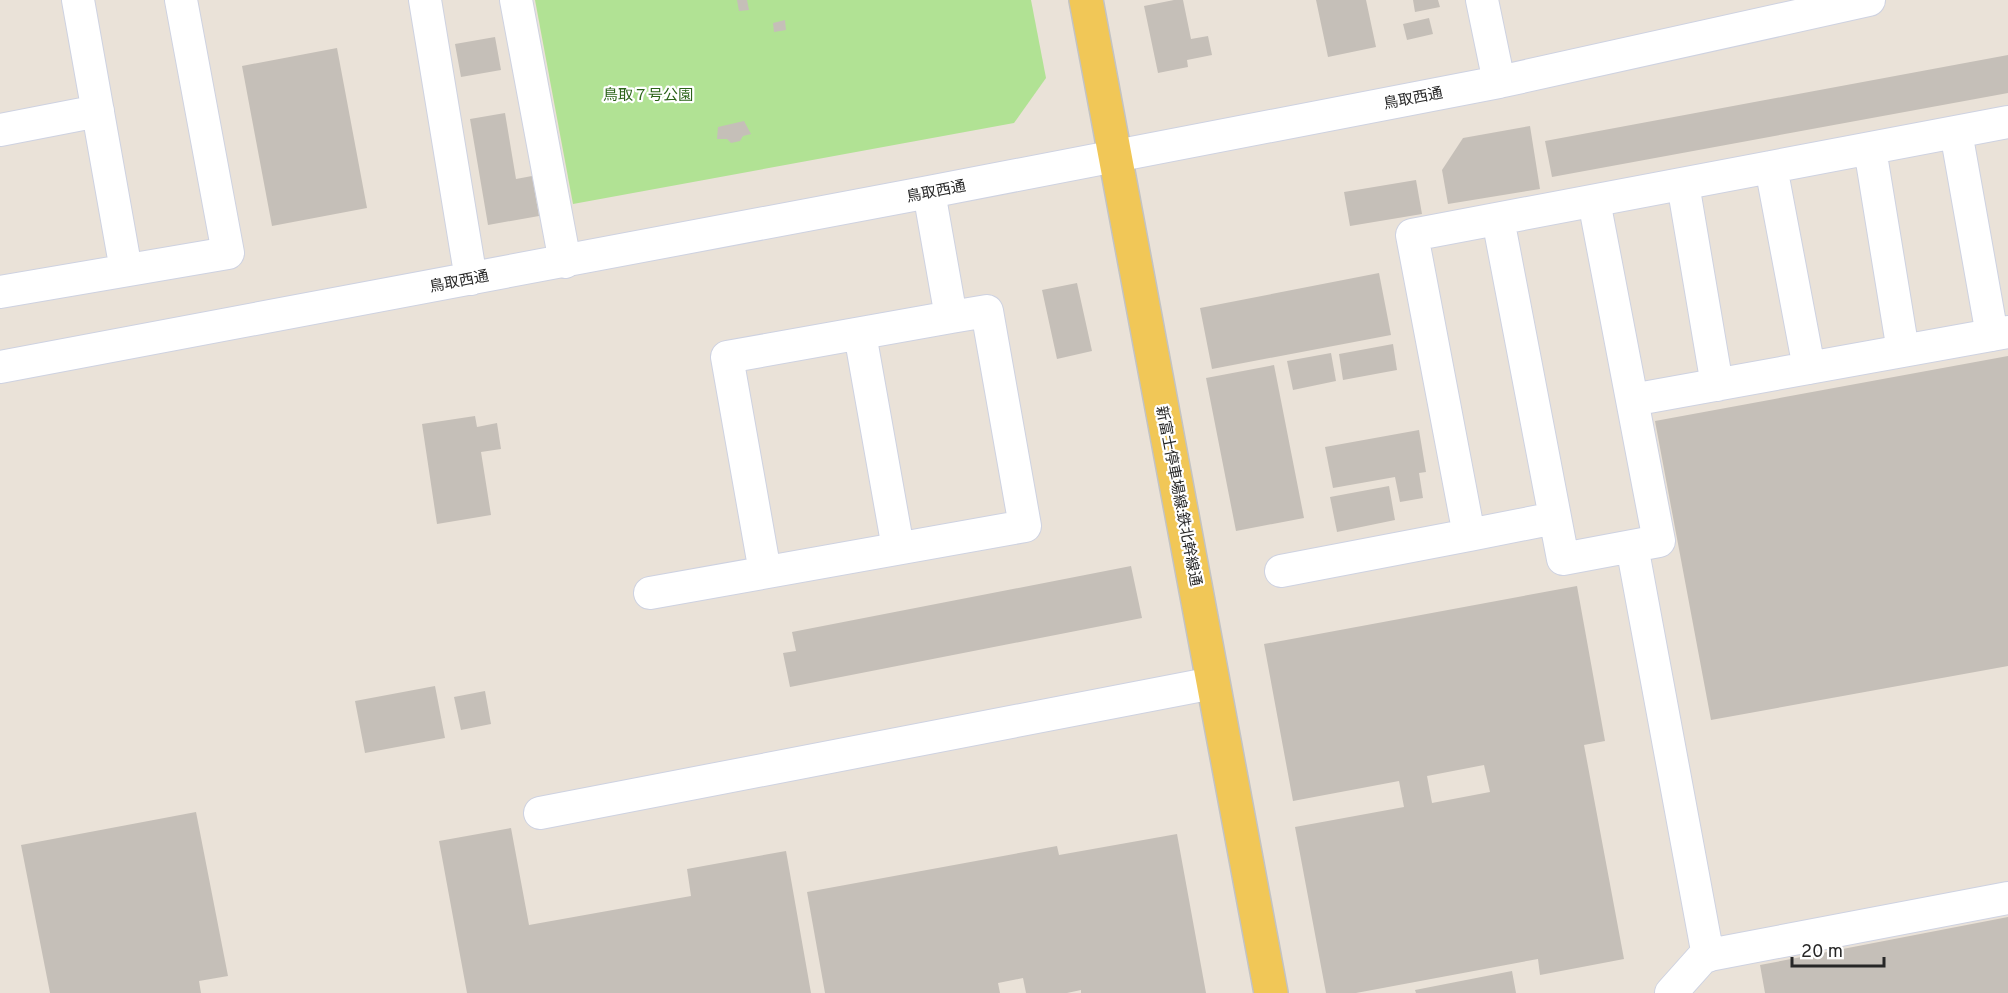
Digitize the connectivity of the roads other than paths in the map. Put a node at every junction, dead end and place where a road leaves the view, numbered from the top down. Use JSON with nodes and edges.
{"nodes":[{"id":1,"x":78,"y":0,"type":"edge"},
{"id":2,"x":182,"y":0,"type":"edge"},
{"id":3,"x":425,"y":0,"type":"edge"},
{"id":4,"x":516,"y":0,"type":"edge"},
{"id":5,"x":1086,"y":0,"type":"edge"},
{"id":6,"x":1482,"y":0,"type":"edge"},
{"id":7,"x":1859,"y":1,"type":"edge"},
{"id":8,"x":1498,"y":82,"type":"junction"},
{"id":9,"x":98,"y":111,"type":"junction"},
{"id":10,"x":2008,"y":122,"type":"edge"},
{"id":11,"x":0,"y":130,"type":"edge"},
{"id":12,"x":1956,"y":132,"type":"junction"},
{"id":13,"x":1870,"y":149,"type":"junction"},
{"id":14,"x":1115,"y":156,"type":"junction"},
{"id":15,"x":1771,"y":167,"type":"junction"},
{"id":16,"x":1683,"y":184,"type":"junction"},
{"id":17,"x":929,"y":192,"type":"junction"},
{"id":18,"x":1594,"y":201,"type":"junction"},
{"id":19,"x":1498,"y":219,"type":"junction"},
{"id":20,"x":565,"y":261,"type":"junction"},
{"id":21,"x":126,"y":270,"type":"junction"},
{"id":22,"x":471,"y":279,"type":"junction"},
{"id":23,"x":0,"y":292,"type":"edge"},
{"id":24,"x":951,"y":317,"type":"junction"},
{"id":25,"x":2000,"y":333,"type":"edge"},
{"id":26,"x":860,"y":334,"type":"junction"},
{"id":27,"x":1903,"y":351,"type":"junction"},
{"id":28,"x":0,"y":367,"type":"edge"},
{"id":29,"x":1809,"y":368,"type":"junction"},
{"id":30,"x":1718,"y":385,"type":"junction"},
{"id":31,"x":1632,"y":400,"type":"junction"},
{"id":32,"x":1555,"y":518,"type":"junction"},
{"id":33,"x":1469,"y":535,"type":"junction"},
{"id":34,"x":1632,"y":546,"type":"junction"},
{"id":35,"x":898,"y":548,"type":"junction"},
{"id":36,"x":1281,"y":571,"type":"dead end"},
{"id":37,"x":765,"y":572,"type":"junction"},
{"id":38,"x":650,"y":593,"type":"dead end"},
{"id":39,"x":1214,"y":684,"type":"junction"},
{"id":40,"x":540,"y":813,"type":"dead end"},
{"id":41,"x":2008,"y":898,"type":"edge"},
{"id":42,"x":1708,"y":956,"type":"junction"},
{"id":43,"x":1271,"y":993,"type":"edge"},
{"id":44,"x":1671,"y":993,"type":"edge"}],
"edges":[{"from":1,"to":9,"type":"street"},
{"from":2,"to":21,"type":"street"},
{"from":3,"to":22,"type":"street"},
{"from":4,"to":20,"type":"street"},
{"from":5,"to":14,"type":"main road","name":"新富士停車場線:鉄北幹線通"},
{"from":6,"to":8,"type":"street"},
{"from":7,"to":8,"type":"street","name":"鳥取西通"},
{"from":8,"to":14,"type":"street","name":"鳥取西通"},
{"from":9,"to":11,"type":"street"},
{"from":9,"to":21,"type":"street"},
{"from":10,"to":12,"type":"street"},
{"from":12,"to":13,"type":"street"},
{"from":12,"to":25,"type":"street"},
{"from":13,"to":15,"type":"street"},
{"from":13,"to":27,"type":"street"},
{"from":14,"to":17,"type":"street","name":"鳥取西通"},
{"from":14,"to":39,"type":"main road","name":"新富士停車場線:鉄北幹線通"},
{"from":15,"to":16,"type":"street"},
{"from":15,"to":29,"type":"street"},
{"from":16,"to":18,"type":"street"},
{"from":16,"to":30,"type":"street"},
{"from":17,"to":20,"type":"street","name":"鳥取西通"},
{"from":17,"to":24,"type":"street"},
{"from":18,"to":19,"type":"street"},
{"from":18,"to":31,"type":"street"},
{"from":19,"to":32,"type":"street"},
{"from":19,"to":33,"type":"street"},
{"from":20,"to":22,"type":"street","name":"鳥取西通"},
{"from":21,"to":23,"type":"street"},
{"from":22,"to":28,"type":"street","name":"鳥取西通"},
{"from":24,"to":26,"type":"street"},
{"from":24,"to":35,"type":"street"},
{"from":25,"to":27,"type":"street"},
{"from":26,"to":35,"type":"street"},
{"from":26,"to":37,"type":"street"},
{"from":27,"to":29,"type":"street"},
{"from":29,"to":30,"type":"street"},
{"from":30,"to":31,"type":"street"},
{"from":31,"to":34,"type":"street"},
{"from":32,"to":33,"type":"street"},
{"from":32,"to":34,"type":"street"},
{"from":33,"to":36,"type":"street"},
{"from":34,"to":42,"type":"street"},
{"from":35,"to":37,"type":"street"},
{"from":37,"to":38,"type":"street"},
{"from":39,"to":40,"type":"street"},
{"from":39,"to":43,"type":"main road","name":"新富士停車場線:鉄北幹線通"},
{"from":41,"to":42,"type":"street"},
{"from":42,"to":44,"type":"street"}]}
